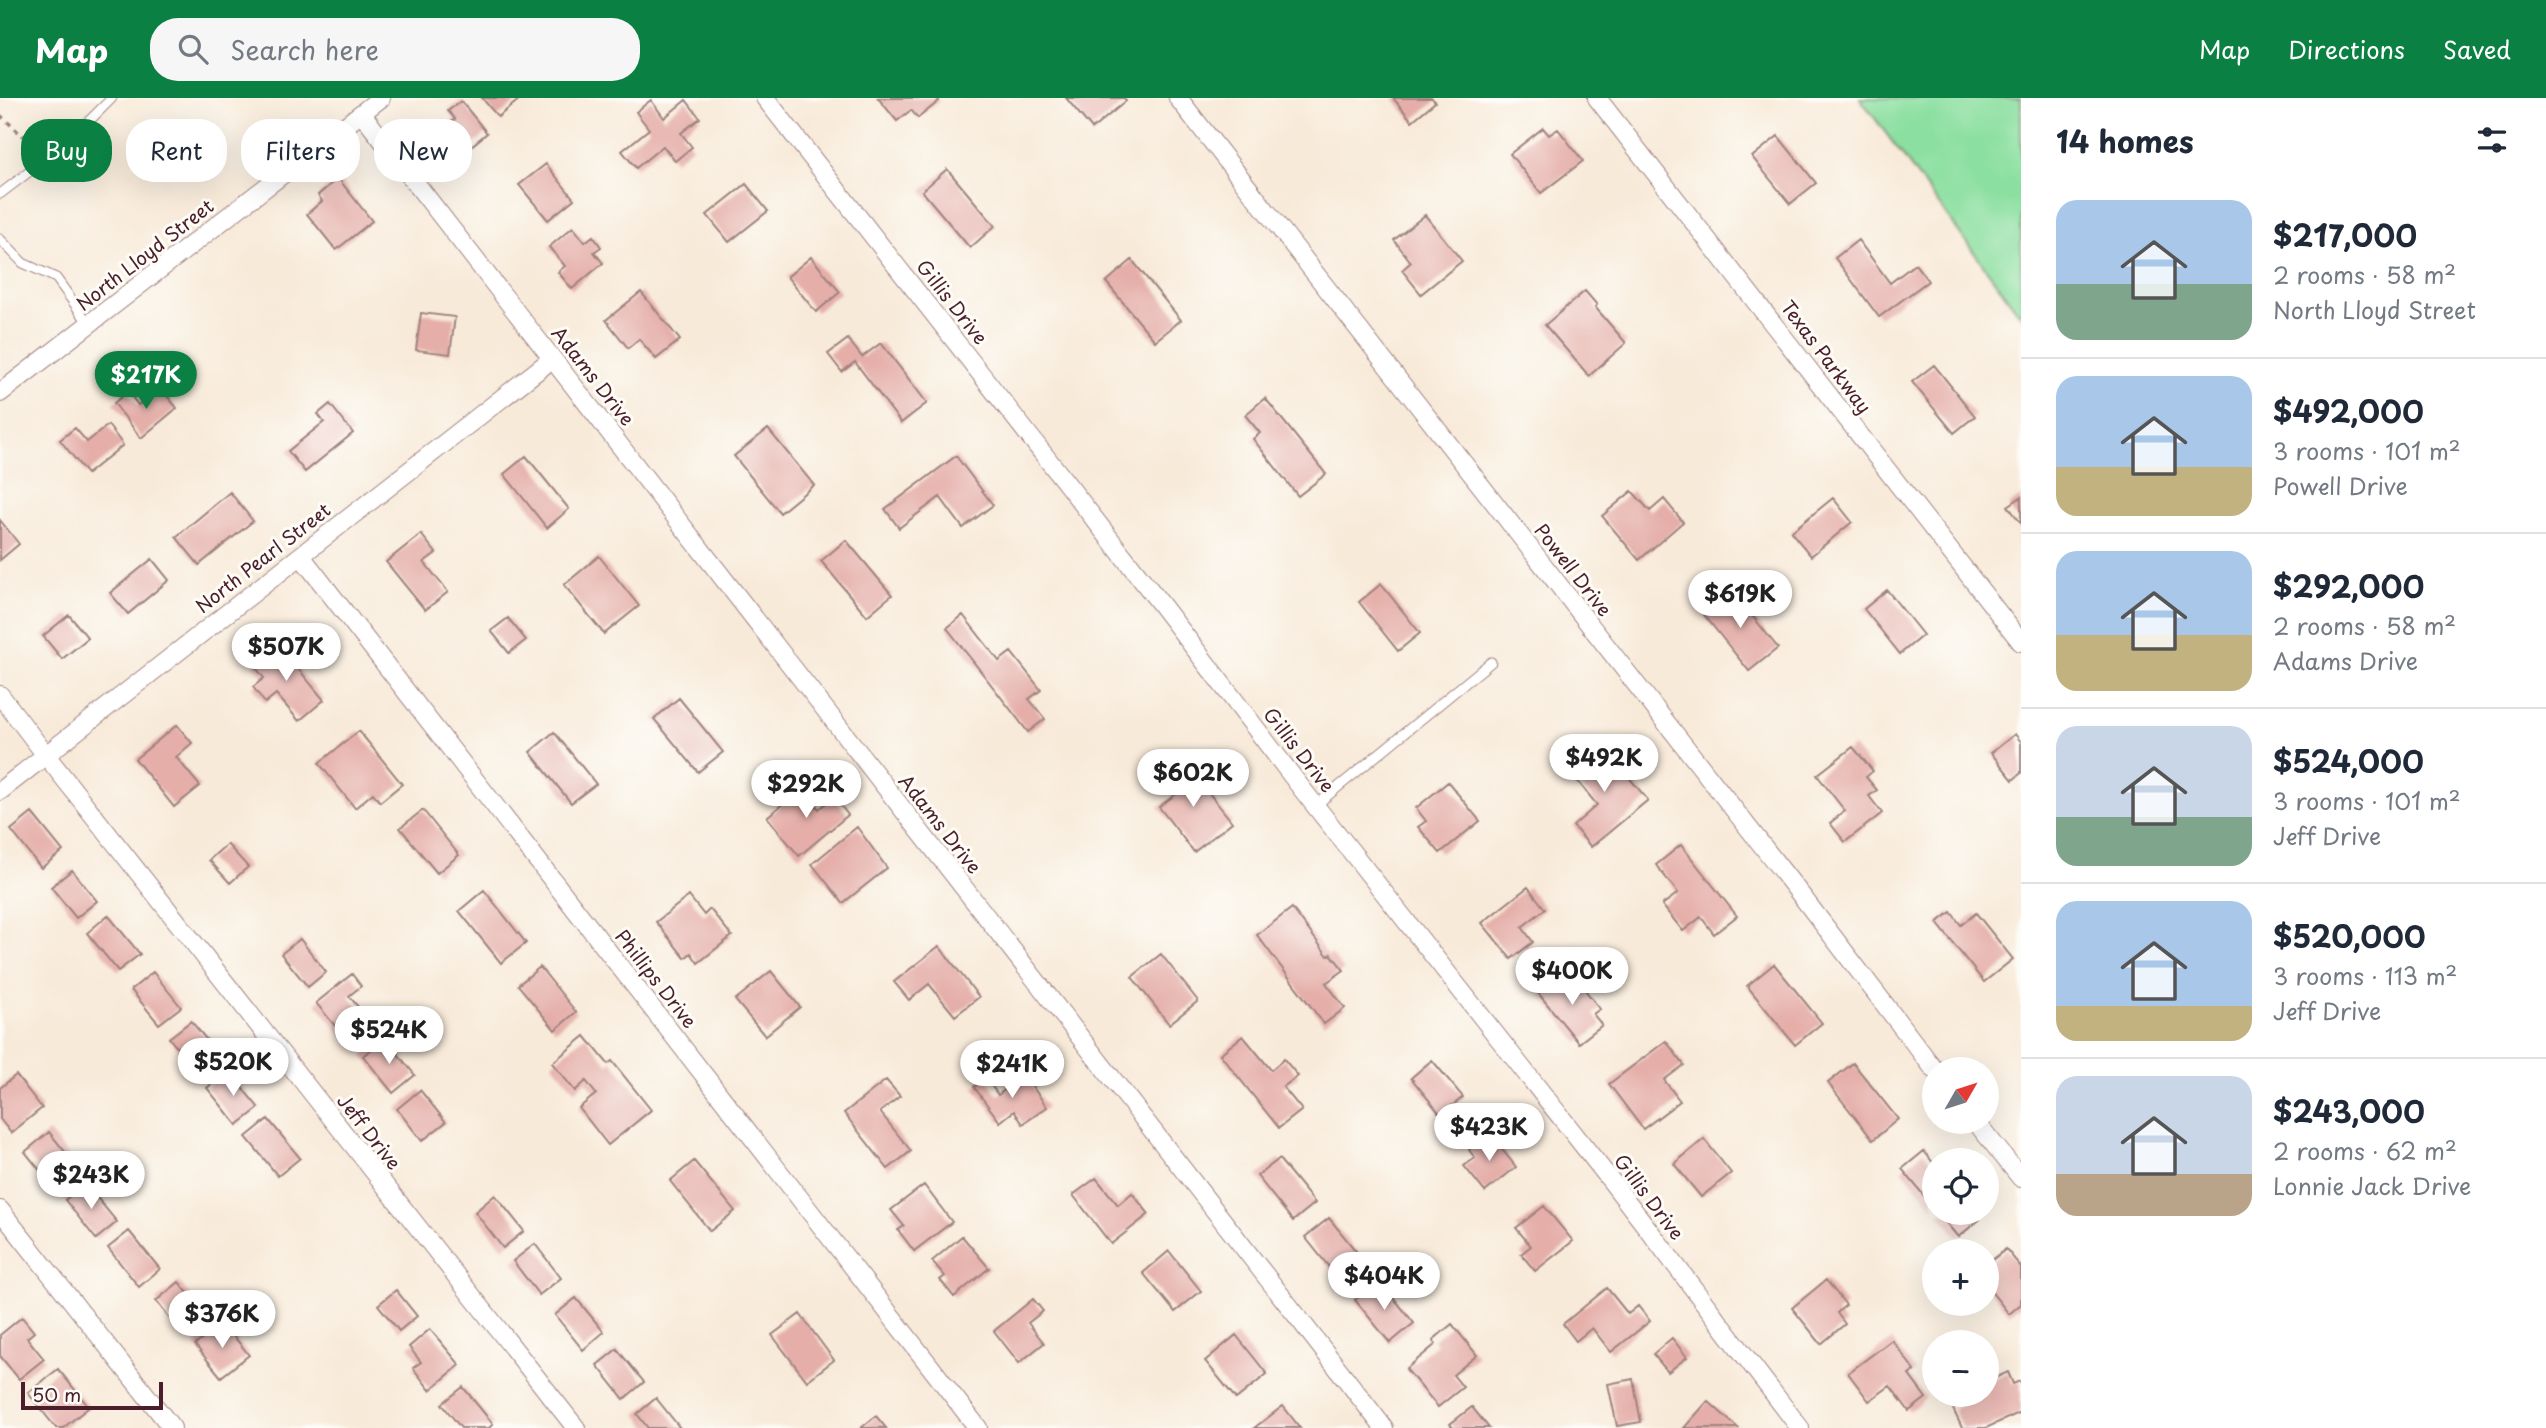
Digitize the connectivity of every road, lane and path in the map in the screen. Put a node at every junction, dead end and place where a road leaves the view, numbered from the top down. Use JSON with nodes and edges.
{"nodes":[{"id":1,"x":112,"y":98,"type":"edge"},
{"id":2,"x":765,"y":98,"type":"edge"},
{"id":3,"x":1178,"y":98,"type":"edge"},
{"id":4,"x":1597,"y":98,"type":"edge"},
{"id":5,"x":372,"y":103,"type":"edge"},
{"id":6,"x":0,"y":115,"type":"edge"},
{"id":7,"x":91,"y":119,"type":"edge"},
{"id":8,"x":21,"y":134,"type":"edge"},
{"id":9,"x":21,"y":178,"type":"edge"},
{"id":10,"x":0,"y":194,"type":"edge"},
{"id":11,"x":0,"y":239,"type":"edge"},
{"id":12,"x":89,"y":324,"type":"junction"},
{"id":13,"x":552,"y":359,"type":"junction"},
{"id":14,"x":0,"y":393,"type":"edge"},
{"id":15,"x":301,"y":556,"type":"junction"},
{"id":16,"x":2021,"y":642,"type":"edge"},
{"id":17,"x":1491,"y":662,"type":"dead end"},
{"id":18,"x":0,"y":695,"type":"edge"},
{"id":19,"x":44,"y":754,"type":"junction"},
{"id":20,"x":0,"y":791,"type":"edge"},
{"id":21,"x":1315,"y":806,"type":"junction"},
{"id":22,"x":1925,"y":1057,"type":"edge"},
{"id":23,"x":1986,"y":1134,"type":"edge"},
{"id":24,"x":2021,"y":1178,"type":"edge"},
{"id":25,"x":0,"y":1210,"type":"edge"},
{"id":26,"x":172,"y":1428,"type":"edge"},
{"id":27,"x":576,"y":1428,"type":"edge"},
{"id":28,"x":978,"y":1428,"type":"edge"},
{"id":29,"x":1384,"y":1428,"type":"edge"},
{"id":30,"x":1800,"y":1428,"type":"edge"}],
"edges":[{"from":1,"to":7,"type":"lane"},
{"from":2,"to":21,"type":"street","name":"Gillis Drive"},
{"from":3,"to":22,"type":"street","name":"Powell Drive"},
{"from":4,"to":16,"type":"street","name":"Texas Parkway"},
{"from":5,"to":12,"type":"street","name":"North Lloyd Street"},
{"from":5,"to":13,"type":"street","name":"Adams Drive"},
{"from":6,"to":8,"type":"path"},
{"from":9,"to":10,"type":"lane"},
{"from":11,"to":12,"type":"lane"},
{"from":12,"to":14,"type":"street","name":"North Lloyd Street"},
{"from":13,"to":15,"type":"street","name":"North Pearl Street"},
{"from":13,"to":29,"type":"street","name":"Adams Drive"},
{"from":15,"to":19,"type":"street","name":"North Pearl Street"},
{"from":15,"to":28,"type":"street","name":"Phillips Drive"},
{"from":17,"to":21,"type":"lane"},
{"from":18,"to":19,"type":"street","name":"Jeff Drive"},
{"from":19,"to":20,"type":"street","name":"North Pearl Street"},
{"from":19,"to":27,"type":"street","name":"Jeff Drive"},
{"from":21,"to":30,"type":"street","name":"Gillis Drive"},
{"from":23,"to":24,"type":"street"},
{"from":25,"to":26,"type":"street"}]}
